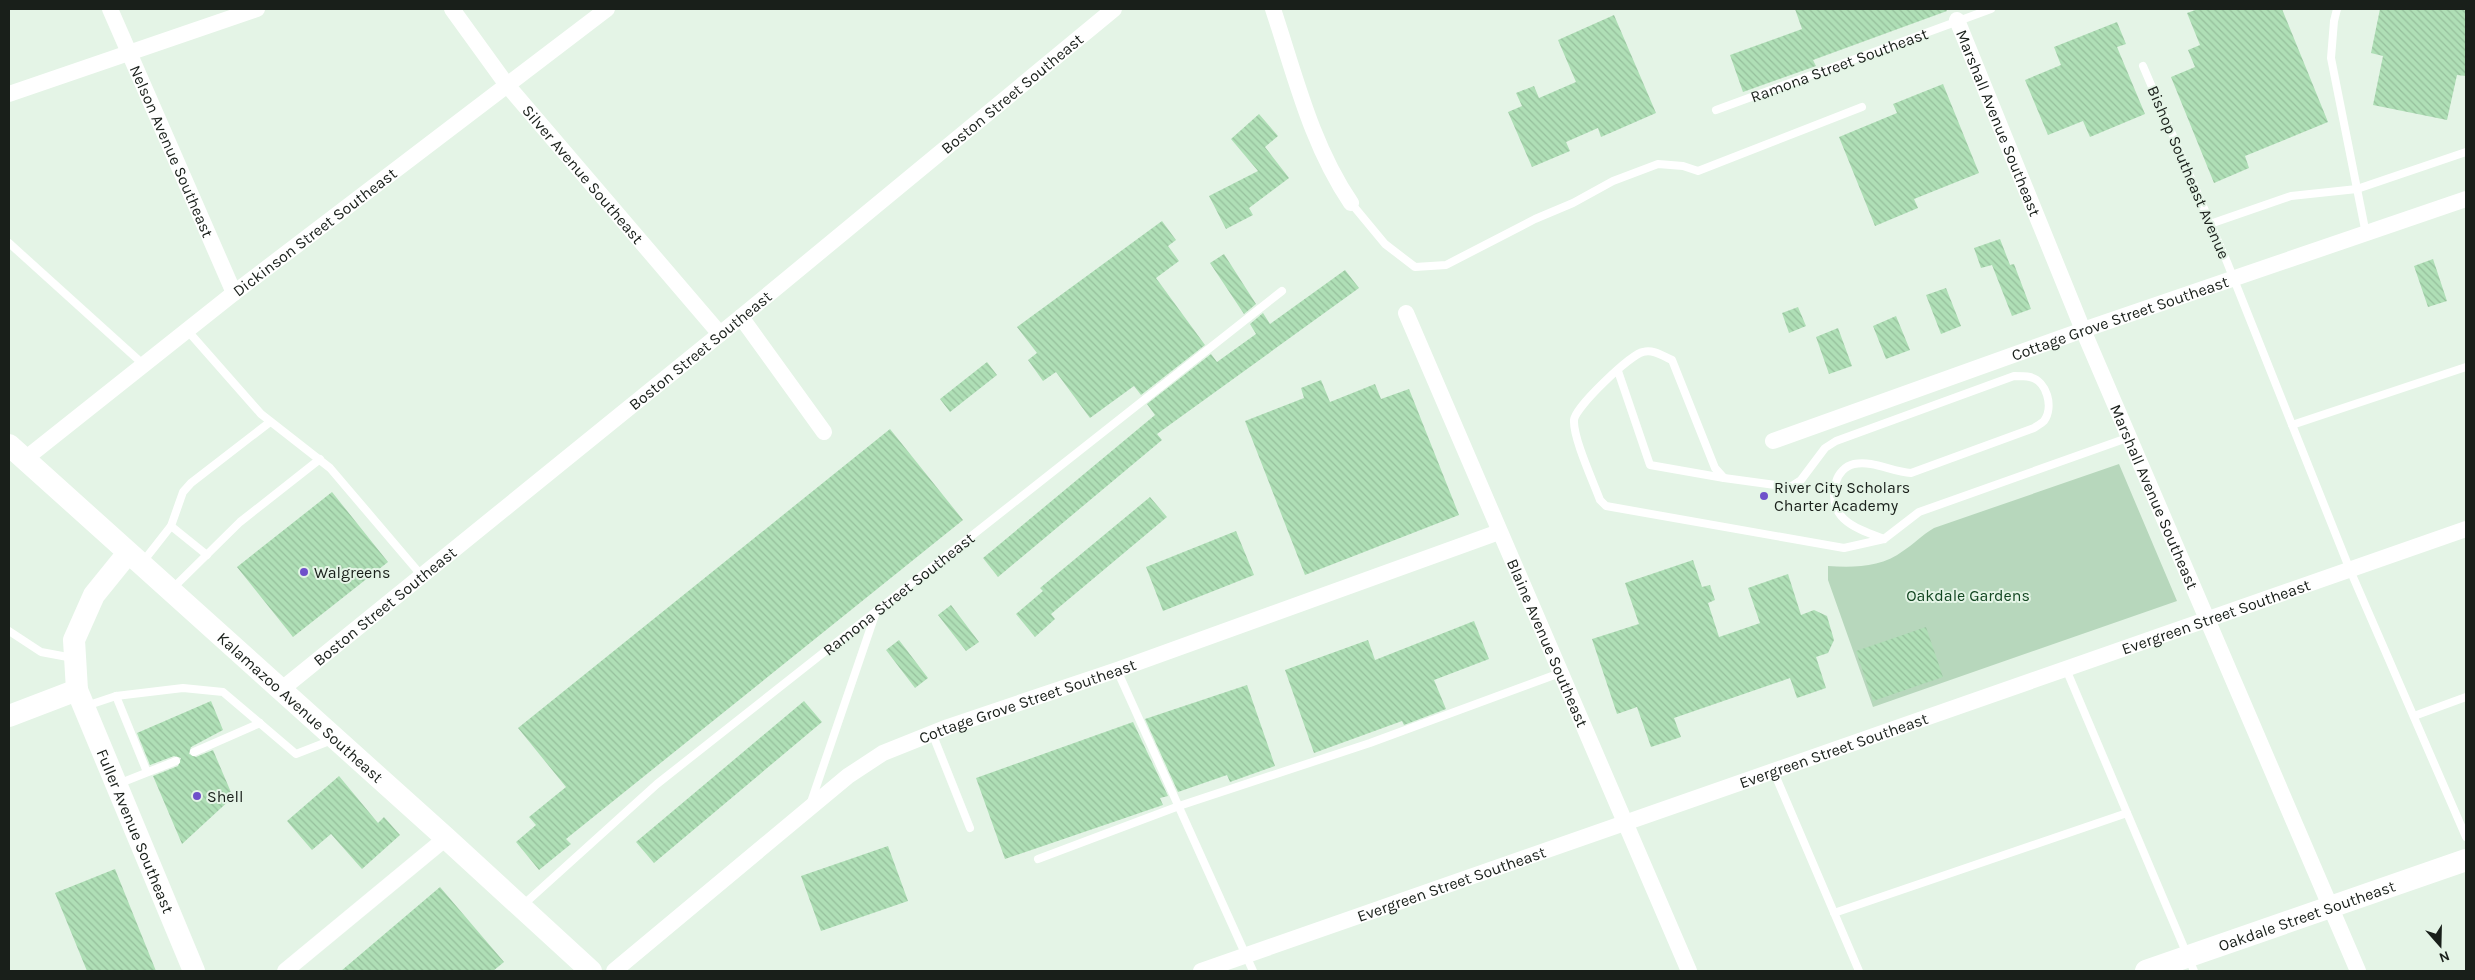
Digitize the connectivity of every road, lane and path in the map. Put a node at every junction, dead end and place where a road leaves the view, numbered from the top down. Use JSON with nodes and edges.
{"nodes":[{"id":1,"x":110,"y":9,"type":"edge"},
{"id":2,"x":257,"y":9,"type":"edge"},
{"id":3,"x":452,"y":9,"type":"edge"},
{"id":4,"x":607,"y":9,"type":"edge"},
{"id":5,"x":1114,"y":9,"type":"edge"},
{"id":6,"x":1273,"y":9,"type":"edge"},
{"id":7,"x":1990,"y":9,"type":"edge"},
{"id":8,"x":2337,"y":9,"type":"edge"},
{"id":9,"x":1958,"y":20,"type":"junction"},
{"id":10,"x":130,"y":54,"type":"junction"},
{"id":11,"x":2143,"y":66,"type":"dead end"},
{"id":12,"x":507,"y":85,"type":"junction"},
{"id":13,"x":9,"y":94,"type":"edge"},
{"id":14,"x":1862,"y":107,"type":"dead end"},
{"id":15,"x":1716,"y":110,"type":"dead end"},
{"id":16,"x":2466,"y":152,"type":"edge"},
{"id":17,"x":2357,"y":189,"type":"junction"},
{"id":18,"x":2466,"y":199,"type":"edge"},
{"id":19,"x":1351,"y":203,"type":"joint"},
{"id":20,"x":2210,"y":224,"type":"junction"},
{"id":21,"x":2366,"y":234,"type":"junction"},
{"id":22,"x":9,"y":242,"type":"edge"},
{"id":23,"x":2234,"y":279,"type":"junction"},
{"id":24,"x":1282,"y":292,"type":"dead end"},
{"id":25,"x":234,"y":293,"type":"junction"},
{"id":26,"x":1406,"y":313,"type":"dead end"},
{"id":27,"x":741,"y":318,"type":"junction"},
{"id":28,"x":187,"y":330,"type":"junction"},
{"id":29,"x":2084,"y":330,"type":"junction"},
{"id":30,"x":720,"y":334,"type":"junction"},
{"id":31,"x":144,"y":365,"type":"junction"},
{"id":32,"x":2466,"y":367,"type":"edge"},
{"id":33,"x":1618,"y":371,"type":"junction"},
{"id":34,"x":270,"y":422,"type":"junction"},
{"id":35,"x":2292,"y":425,"type":"junction"},
{"id":36,"x":824,"y":432,"type":"dead end"},
{"id":37,"x":2130,"y":438,"type":"junction"},
{"id":38,"x":1773,"y":441,"type":"dead end"},
{"id":39,"x":17,"y":452,"type":"edge"},
{"id":40,"x":320,"y":459,"type":"junction"},
{"id":41,"x":1724,"y":478,"type":"junction"},
{"id":42,"x":171,"y":526,"type":"junction"},
{"id":43,"x":2466,"y":529,"type":"edge"},
{"id":44,"x":1499,"y":532,"type":"junction"},
{"id":45,"x":1884,"y":539,"type":"junction"},
{"id":46,"x":207,"y":554,"type":"junction"},
{"id":47,"x":135,"y":559,"type":"junction"},
{"id":48,"x":2350,"y":570,"type":"junction"},
{"id":49,"x":422,"y":576,"type":"junction"},
{"id":50,"x":170,"y":590,"type":"junction"},
{"id":51,"x":876,"y":611,"type":"junction"},
{"id":52,"x":2208,"y":620,"type":"junction"},
{"id":53,"x":9,"y":631,"type":"edge"},
{"id":54,"x":75,"y":658,"type":"junction"},
{"id":55,"x":1117,"y":670,"type":"junction"},
{"id":56,"x":2066,"y":670,"type":"junction"},
{"id":57,"x":1560,"y":673,"type":"junction"},
{"id":58,"x":282,"y":689,"type":"junction"},
{"id":59,"x":116,"y":696,"type":"junction"},
{"id":60,"x":2466,"y":697,"type":"edge"},
{"id":61,"x":80,"y":698,"type":"junction"},
{"id":62,"x":9,"y":716,"type":"edge"},
{"id":63,"x":2414,"y":716,"type":"junction"},
{"id":64,"x":260,"y":723,"type":"junction"},
{"id":65,"x":932,"y":733,"type":"junction"},
{"id":66,"x":336,"y":739,"type":"junction"},
{"id":67,"x":194,"y":752,"type":"dead end"},
{"id":68,"x":176,"y":761,"type":"dead end"},
{"id":69,"x":1773,"y":770,"type":"junction"},
{"id":70,"x":147,"y":772,"type":"junction"},
{"id":71,"x":116,"y":784,"type":"junction"},
{"id":72,"x":1179,"y":806,"type":"junction"},
{"id":73,"x":808,"y":811,"type":"junction"},
{"id":74,"x":2127,"y":813,"type":"junction"},
{"id":75,"x":1625,"y":822,"type":"junction"},
{"id":76,"x":970,"y":828,"type":"dead end"},
{"id":77,"x":2466,"y":837,"type":"edge"},
{"id":78,"x":446,"y":838,"type":"junction"},
{"id":79,"x":1038,"y":859,"type":"dead end"},
{"id":80,"x":2466,"y":860,"type":"edge"},
{"id":81,"x":521,"y":906,"type":"junction"},
{"id":82,"x":2331,"y":907,"type":"junction"},
{"id":83,"x":1834,"y":912,"type":"junction"},
{"id":84,"x":1246,"y":955,"type":"junction"},
{"id":85,"x":2191,"y":964,"type":"edge"},
{"id":86,"x":194,"y":971,"type":"edge"},
{"id":87,"x":285,"y":971,"type":"edge"},
{"id":88,"x":591,"y":971,"type":"edge"},
{"id":89,"x":614,"y":971,"type":"edge"},
{"id":90,"x":1201,"y":971,"type":"edge"},
{"id":91,"x":1253,"y":971,"type":"edge"},
{"id":92,"x":1687,"y":971,"type":"edge"},
{"id":93,"x":1859,"y":971,"type":"edge"},
{"id":94,"x":2146,"y":971,"type":"edge"},
{"id":95,"x":2358,"y":971,"type":"edge"}],
"edges":[{"from":1,"to":10,"type":"street","name":"Nelson Avenue Southeast"},
{"from":2,"to":10,"type":"street"},
{"from":3,"to":12,"type":"street","name":"Silver Avenue Southeast"},
{"from":4,"to":12,"type":"street","name":"Dickinson Street Southeast"},
{"from":5,"to":27,"type":"street","name":"Boston Street Southeast"},
{"from":6,"to":19,"type":"street"},
{"from":7,"to":9,"type":"lane","name":"Ramona Street Southeast"},
{"from":8,"to":17,"type":"lane"},
{"from":9,"to":15,"type":"lane","name":"Ramona Street Southeast"},
{"from":9,"to":29,"type":"street","name":"Marshall Avenue Southeast"},
{"from":10,"to":13,"type":"street"},
{"from":10,"to":25,"type":"street","name":"Nelson Avenue Southeast"},
{"from":11,"to":20,"type":"lane","name":"Bishop Southeast Avenue"},
{"from":12,"to":25,"type":"street","name":"Dickinson Street Southeast"},
{"from":12,"to":30,"type":"street","name":"Silver Avenue Southeast"},
{"from":14,"to":19,"type":"lane"},
{"from":16,"to":17,"type":"lane"},
{"from":17,"to":20,"type":"lane"},
{"from":17,"to":21,"type":"lane"},
{"from":18,"to":21,"type":"street","name":"Cottage Grove Street Southeast"},
{"from":20,"to":23,"type":"lane","name":"Bishop Southeast Avenue"},
{"from":21,"to":23,"type":"street","name":"Cottage Grove Street Southeast"},
{"from":22,"to":31,"type":"lane"},
{"from":23,"to":29,"type":"street","name":"Cottage Grove Street Southeast"},
{"from":23,"to":35,"type":"lane","name":"Bishop Southeast Avenue"},
{"from":24,"to":51,"type":"lane","name":"Ramona Street Southeast"},
{"from":25,"to":28,"type":"street","name":"Dickinson Street Southeast"},
{"from":26,"to":44,"type":"street","name":"Blaine Avenue Southeast"},
{"from":27,"to":30,"type":"street","name":"Boston Street Southeast"},
{"from":27,"to":36,"type":"street"},
{"from":28,"to":31,"type":"street","name":"Dickinson Street Southeast"},
{"from":28,"to":34,"type":"lane"},
{"from":29,"to":37,"type":"street","name":"Marshall Avenue Southeast"},
{"from":29,"to":38,"type":"street","name":"Cottage Grove Street Southeast"},
{"from":30,"to":49,"type":"street","name":"Boston Street Southeast"},
{"from":31,"to":39,"type":"street","name":"Dickinson Street Southeast"},
{"from":32,"to":35,"type":"lane"},
{"from":33,"to":41,"type":"lane"},
{"from":33,"to":41,"type":"lane"},
{"from":33,"to":45,"type":"lane"},
{"from":34,"to":40,"type":"lane"},
{"from":34,"to":42,"type":"lane"},
{"from":35,"to":48,"type":"lane","name":"Bishop Southeast Avenue"},
{"from":37,"to":45,"type":"lane"},
{"from":37,"to":52,"type":"street","name":"Marshall Avenue Southeast"},
{"from":39,"to":47,"type":"street","name":"Kalamazoo Avenue Southeast"},
{"from":40,"to":46,"type":"lane"},
{"from":40,"to":49,"type":"lane"},
{"from":41,"to":45,"type":"lane"},
{"from":42,"to":46,"type":"lane"},
{"from":42,"to":47,"type":"lane"},
{"from":43,"to":48,"type":"street","name":"Evergreen Street Southeast"},
{"from":44,"to":55,"type":"street","name":"Cottage Grove Street Southeast"},
{"from":44,"to":57,"type":"street","name":"Blaine Avenue Southeast"},
{"from":46,"to":50,"type":"lane"},
{"from":47,"to":50,"type":"street","name":"Kalamazoo Avenue Southeast"},
{"from":47,"to":54,"type":"street"},
{"from":48,"to":52,"type":"street","name":"Evergreen Street Southeast"},
{"from":48,"to":63,"type":"lane","name":"Bishop Southeast Avenue"},
{"from":49,"to":58,"type":"street","name":"Boston Street Southeast"},
{"from":50,"to":58,"type":"street","name":"Kalamazoo Avenue Southeast"},
{"from":51,"to":73,"type":"lane"},
{"from":51,"to":81,"type":"lane","name":"Ramona Street Southeast"},
{"from":52,"to":56,"type":"street","name":"Evergreen Street Southeast"},
{"from":52,"to":82,"type":"street","name":"Marshall Avenue Southeast"},
{"from":53,"to":54,"type":"lane"},
{"from":54,"to":61,"type":"street"},
{"from":55,"to":65,"type":"street","name":"Cottage Grove Street Southeast"},
{"from":55,"to":72,"type":"lane"},
{"from":56,"to":69,"type":"street","name":"Evergreen Street Southeast"},
{"from":56,"to":74,"type":"lane"},
{"from":57,"to":72,"type":"lane"},
{"from":57,"to":75,"type":"street","name":"Blaine Avenue Southeast"},
{"from":58,"to":66,"type":"street","name":"Kalamazoo Avenue Southeast"},
{"from":59,"to":61,"type":"lane"},
{"from":59,"to":64,"type":"lane"},
{"from":59,"to":70,"type":"lane"},
{"from":60,"to":63,"type":"lane"},
{"from":61,"to":62,"type":"street"},
{"from":61,"to":71,"type":"street","name":"Fuller Avenue Southeast"},
{"from":63,"to":77,"type":"lane","name":"Bishop Southeast Avenue"},
{"from":64,"to":66,"type":"lane"},
{"from":64,"to":67,"type":"lane"},
{"from":65,"to":73,"type":"street","name":"Cottage Grove Street Southeast"},
{"from":65,"to":76,"type":"lane"},
{"from":66,"to":78,"type":"street","name":"Kalamazoo Avenue Southeast"},
{"from":68,"to":70,"type":"lane"},
{"from":69,"to":75,"type":"street","name":"Evergreen Street Southeast"},
{"from":69,"to":83,"type":"lane"},
{"from":70,"to":71,"type":"lane"},
{"from":71,"to":86,"type":"street","name":"Fuller Avenue Southeast"},
{"from":72,"to":79,"type":"lane"},
{"from":72,"to":84,"type":"lane"},
{"from":73,"to":89,"type":"street","name":"Cottage Grove Street Southeast"},
{"from":74,"to":83,"type":"lane"},
{"from":74,"to":85,"type":"lane"},
{"from":75,"to":84,"type":"street","name":"Evergreen Street Southeast"},
{"from":75,"to":92,"type":"street","name":"Blaine Avenue Southeast"},
{"from":78,"to":81,"type":"street","name":"Kalamazoo Avenue Southeast"},
{"from":78,"to":87,"type":"street"},
{"from":80,"to":82,"type":"street","name":"Oakdale Street Southeast"},
{"from":81,"to":88,"type":"street","name":"Kalamazoo Avenue Southeast"},
{"from":82,"to":85,"type":"street","name":"Oakdale Street Southeast"},
{"from":82,"to":95,"type":"street","name":"Marshall Avenue Southeast"},
{"from":83,"to":93,"type":"lane"},
{"from":84,"to":90,"type":"street","name":"Evergreen Street Southeast"},
{"from":84,"to":91,"type":"lane"},
{"from":85,"to":94,"type":"street","name":"Oakdale Street Southeast"}]}
